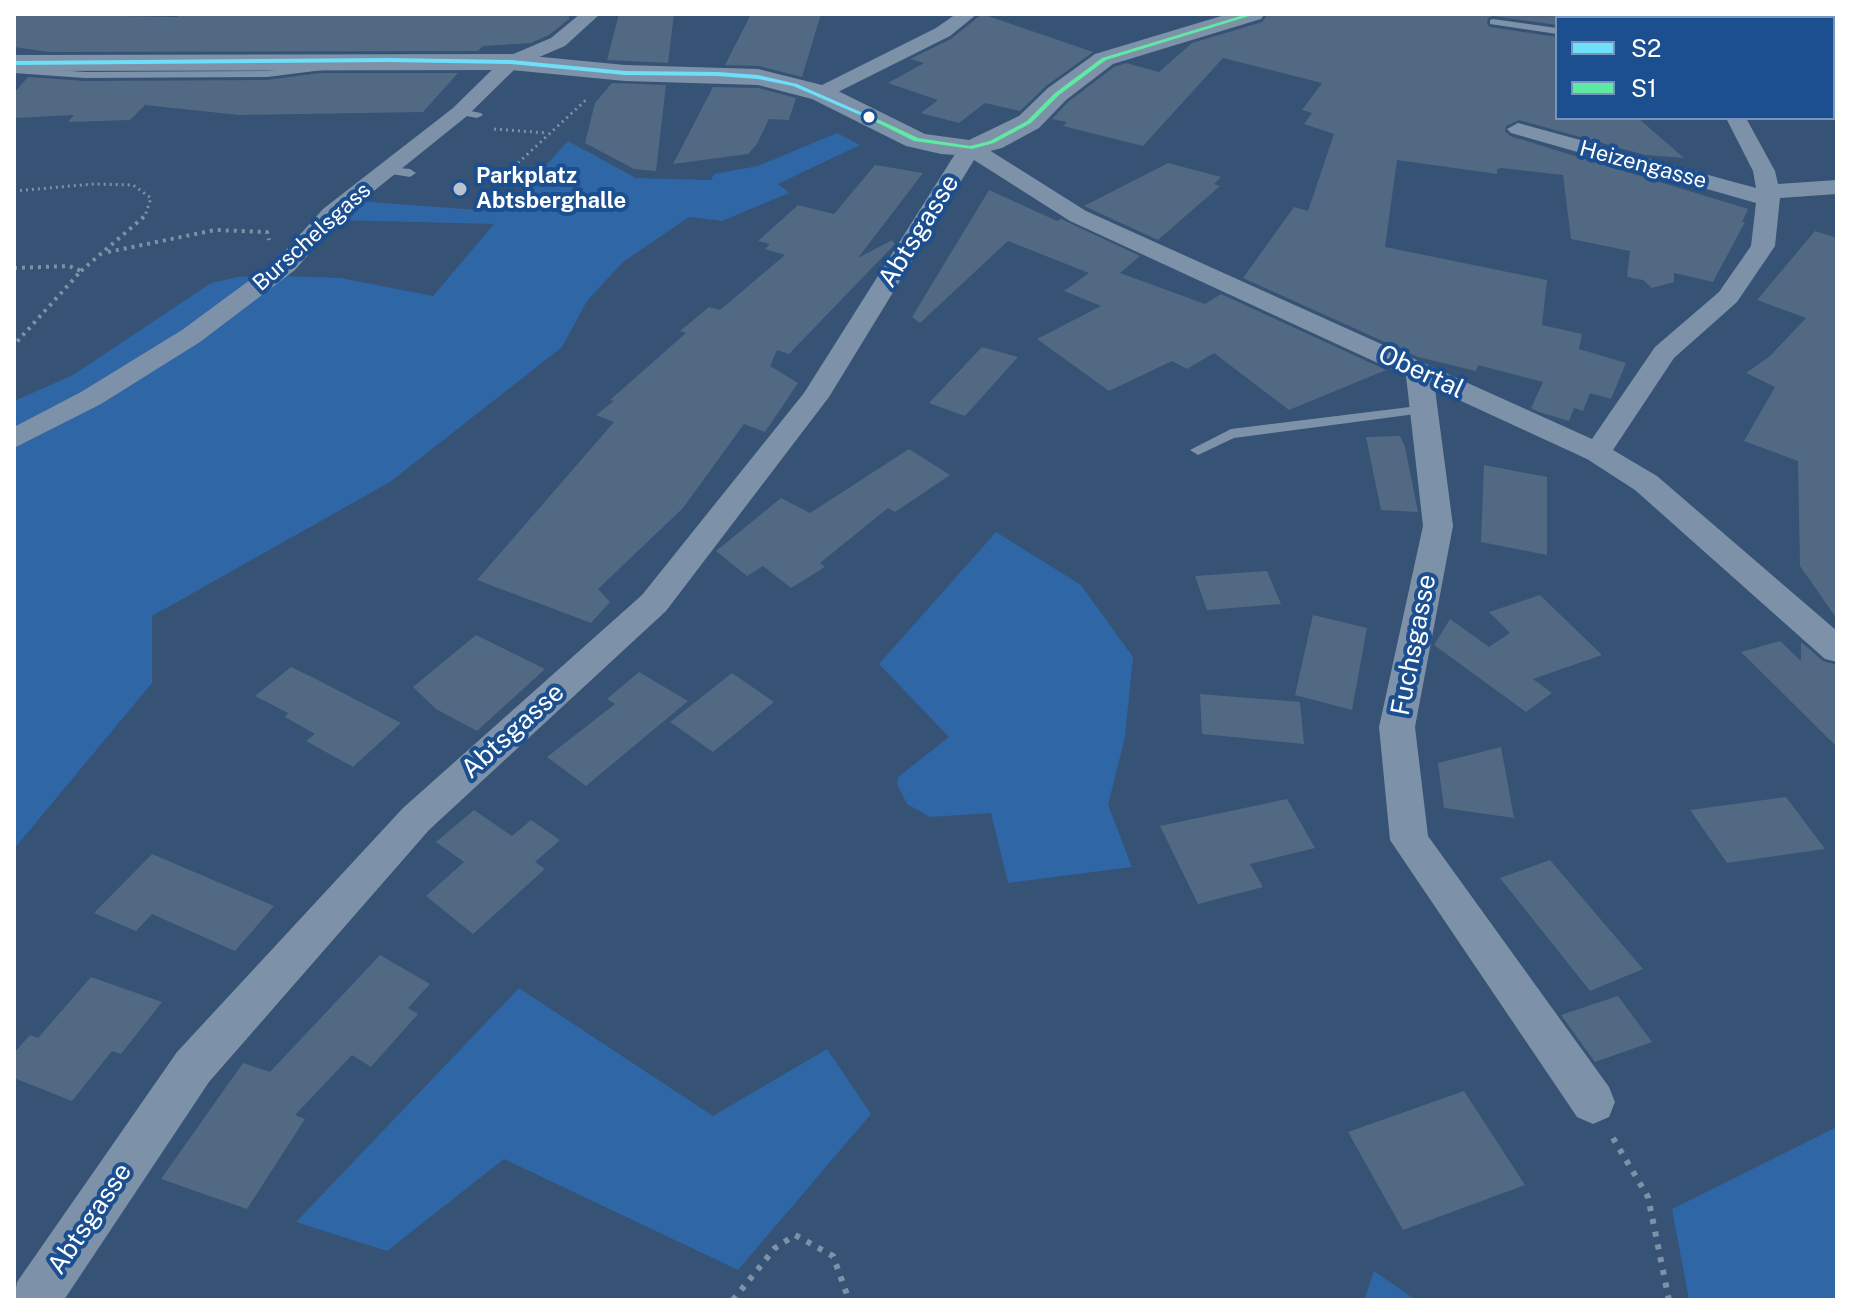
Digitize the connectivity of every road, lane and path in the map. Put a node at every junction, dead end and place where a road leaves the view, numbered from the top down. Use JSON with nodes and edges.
{"nodes":[{"id":1,"x":591,"y":14,"type":"edge"},
{"id":2,"x":968,"y":14,"type":"edge"},
{"id":3,"x":1253,"y":14,"type":"edge"},
{"id":4,"x":1493,"y":22,"type":"dead end"},
{"id":5,"x":1555,"y":31,"type":"edge"},
{"id":6,"x":387,"y":60,"type":"junction"},
{"id":7,"x":511,"y":62,"type":"junction"},
{"id":8,"x":14,"y":63,"type":"edge"},
{"id":9,"x":14,"y":70,"type":"edge"},
{"id":10,"x":821,"y":93,"type":"junction"},
{"id":11,"x":591,"y":95,"type":"dead end"},
{"id":12,"x":1737,"y":120,"type":"edge"},
{"id":13,"x":494,"y":129,"type":"dead end"},
{"id":14,"x":1518,"y":129,"type":"dead end"},
{"id":15,"x":548,"y":133,"type":"junction"},
{"id":16,"x":970,"y":148,"type":"junction"},
{"id":17,"x":518,"y":163,"type":"dead end"},
{"id":18,"x":1837,"y":187,"type":"edge"},
{"id":19,"x":14,"y":191,"type":"edge"},
{"id":20,"x":1769,"y":196,"type":"junction"},
{"id":21,"x":104,"y":253,"type":"junction"},
{"id":22,"x":286,"y":265,"type":"junction"},
{"id":23,"x":14,"y":268,"type":"edge"},
{"id":24,"x":81,"y":271,"type":"junction"},
{"id":25,"x":14,"y":345,"type":"edge"},
{"id":26,"x":1419,"y":371,"type":"junction"},
{"id":27,"x":1426,"y":409,"type":"junction"},
{"id":28,"x":14,"y":439,"type":"edge"},
{"id":29,"x":1198,"y":450,"type":"dead end"},
{"id":30,"x":1597,"y":453,"type":"junction"},
{"id":31,"x":1837,"y":650,"type":"edge"},
{"id":32,"x":1593,"y":1102,"type":"joint"},
{"id":33,"x":35,"y":1300,"type":"edge"},
{"id":34,"x":733,"y":1300,"type":"edge"},
{"id":35,"x":849,"y":1300,"type":"edge"},
{"id":36,"x":1669,"y":1300,"type":"edge"}],
"edges":[{"from":1,"to":7,"type":"street"},
{"from":2,"to":10,"type":"street"},
{"from":3,"to":16,"type":"street"},
{"from":4,"to":5,"type":"lane"},
{"from":6,"to":7,"type":"street"},
{"from":6,"to":8,"type":"street"},
{"from":6,"to":9,"type":"lane"},
{"from":7,"to":10,"type":"street"},
{"from":7,"to":22,"type":"street","name":"Burschelsgass"},
{"from":10,"to":16,"type":"street"},
{"from":11,"to":15,"type":"path"},
{"from":12,"to":20,"type":"street"},
{"from":13,"to":15,"type":"path"},
{"from":14,"to":20,"type":"street","name":"Heizengasse"},
{"from":15,"to":17,"type":"path"},
{"from":16,"to":26,"type":"street","name":"Obertal"},
{"from":16,"to":33,"type":"street","name":"Abtsgasse"},
{"from":18,"to":20,"type":"street","name":"Heizengasse"},
{"from":19,"to":21,"type":"path"},
{"from":20,"to":30,"type":"street"},
{"from":21,"to":22,"type":"path"},
{"from":21,"to":24,"type":"path"},
{"from":22,"to":28,"type":"street","name":"Burschelsgass"},
{"from":23,"to":24,"type":"path"},
{"from":24,"to":25,"type":"path"},
{"from":26,"to":27,"type":"street","name":"Fuchsgasse"},
{"from":26,"to":30,"type":"street","name":"Obertal"},
{"from":27,"to":29,"type":"lane"},
{"from":27,"to":32,"type":"street","name":"Fuchsgasse"},
{"from":30,"to":31,"type":"street","name":"Obertal"},
{"from":32,"to":36,"type":"path"},
{"from":34,"to":35,"type":"path"}]}
